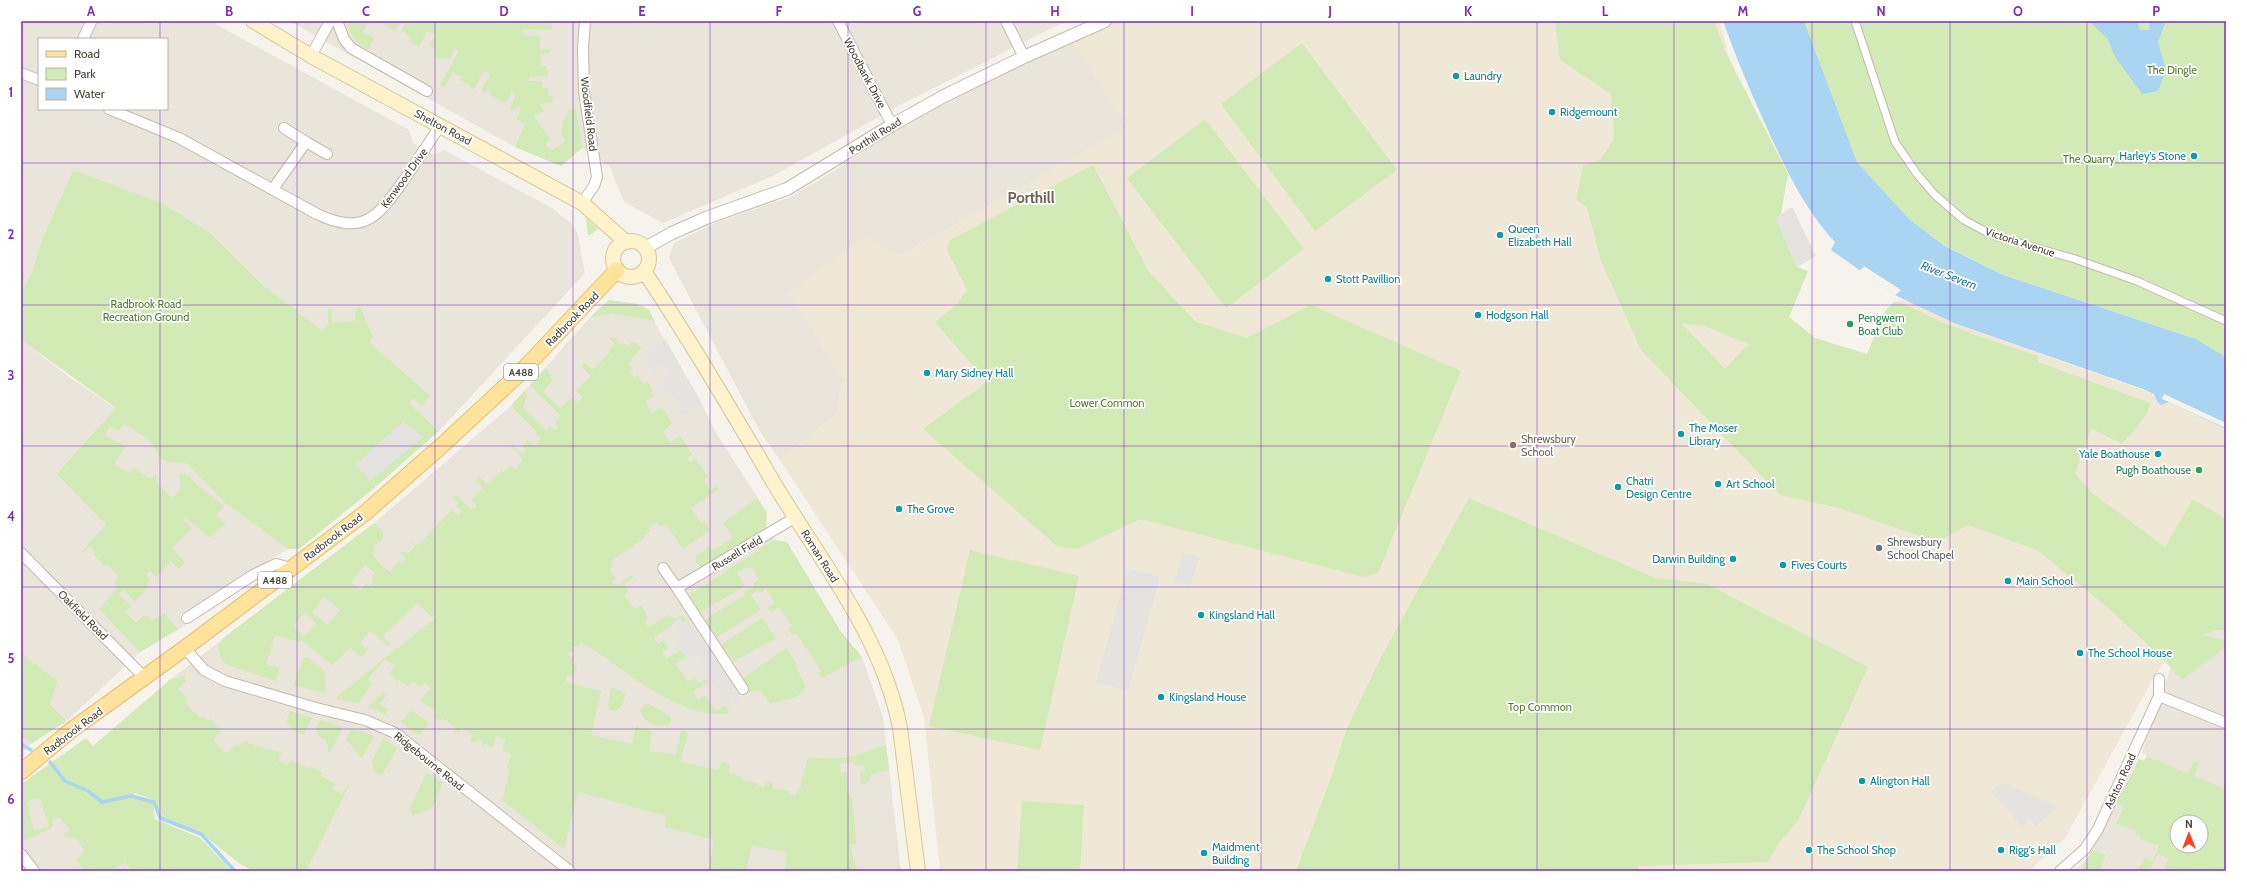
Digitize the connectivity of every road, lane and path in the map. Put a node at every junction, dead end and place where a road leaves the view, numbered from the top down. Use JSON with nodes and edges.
{"nodes":[{"id":1,"x":253,"y":21,"type":"edge"},
{"id":2,"x":330,"y":21,"type":"edge"},
{"id":3,"x":337,"y":21,"type":"edge"},
{"id":4,"x":585,"y":21,"type":"edge"},
{"id":5,"x":838,"y":21,"type":"edge"},
{"id":6,"x":1006,"y":21,"type":"edge"},
{"id":7,"x":1105,"y":21,"type":"edge"},
{"id":8,"x":1855,"y":21,"type":"edge"},
{"id":9,"x":91,"y":22,"type":"dead end"},
{"id":10,"x":83,"y":38,"type":"edge"},
{"id":11,"x":311,"y":56,"type":"junction"},
{"id":12,"x":1024,"y":57,"type":"junction"},
{"id":13,"x":21,"y":73,"type":"edge"},
{"id":14,"x":38,"y":80,"type":"edge"},
{"id":15,"x":427,"y":91,"type":"dead end"},
{"id":16,"x":111,"y":110,"type":"edge"},
{"id":17,"x":892,"y":125,"type":"junction"},
{"id":18,"x":440,"y":126,"type":"junction"},
{"id":19,"x":284,"y":128,"type":"dead end"},
{"id":20,"x":306,"y":142,"type":"junction"},
{"id":21,"x":327,"y":154,"type":"dead end"},
{"id":22,"x":273,"y":189,"type":"junction"},
{"id":23,"x":582,"y":203,"type":"junction"},
{"id":24,"x":626,"y":242,"type":"junction"},
{"id":25,"x":645,"y":248,"type":"junction"},
{"id":26,"x":617,"y":270,"type":"junction"},
{"id":27,"x":644,"y":271,"type":"junction"},
{"id":28,"x":2226,"y":321,"type":"edge"},
{"id":29,"x":796,"y":517,"type":"junction"},
{"id":30,"x":21,"y":553,"type":"edge"},
{"id":31,"x":291,"y":568,"type":"junction"},
{"id":32,"x":663,"y":568,"type":"dead end"},
{"id":33,"x":677,"y":588,"type":"junction"},
{"id":34,"x":187,"y":618,"type":"dead end"},
{"id":35,"x":185,"y":648,"type":"junction"},
{"id":36,"x":145,"y":678,"type":"junction"},
{"id":37,"x":2159,"y":679,"type":"dead end"},
{"id":38,"x":743,"y":689,"type":"dead end"},
{"id":39,"x":2159,"y":696,"type":"junction"},
{"id":40,"x":2226,"y":723,"type":"edge"},
{"id":41,"x":21,"y":772,"type":"edge"},
{"id":42,"x":21,"y":854,"type":"edge"},
{"id":43,"x":34,"y":871,"type":"edge"},
{"id":44,"x":570,"y":871,"type":"edge"},
{"id":45,"x":918,"y":871,"type":"edge"},
{"id":46,"x":2060,"y":871,"type":"edge"}],
"edges":[{"from":1,"to":11,"type":"main road","name":"Shelton Road"},
{"from":2,"to":11,"type":"street"},
{"from":3,"to":15,"type":"street"},
{"from":4,"to":23,"type":"street","name":"Woodfield Road"},
{"from":5,"to":17,"type":"street","name":"Woodbank Drive"},
{"from":6,"to":12,"type":"street"},
{"from":7,"to":12,"type":"street","name":"Porthill Road"},
{"from":8,"to":28,"type":"street","name":"Victoria Avenue"},
{"from":9,"to":10,"type":"street"},
{"from":11,"to":18,"type":"main road","name":"Shelton Road"},
{"from":12,"to":17,"type":"street","name":"Porthill Road"},
{"from":13,"to":14,"type":"street"},
{"from":16,"to":22,"type":"street","name":"Kenwood Drive"},
{"from":17,"to":25,"type":"street","name":"Porthill Road"},
{"from":18,"to":22,"type":"street","name":"Kenwood Drive"},
{"from":18,"to":23,"type":"main road","name":"Shelton Road"},
{"from":19,"to":20,"type":"street"},
{"from":20,"to":21,"type":"street"},
{"from":20,"to":22,"type":"street"},
{"from":23,"to":24,"type":"main road","name":"Shelton Road"},
{"from":24,"to":25,"type":"main road"},
{"from":24,"to":26,"type":"main road"},
{"from":25,"to":27,"type":"main road"},
{"from":26,"to":27,"type":"main road"},
{"from":26,"to":31,"type":"main road","name":"Radbrook Road","number":"A488"},
{"from":27,"to":29,"type":"main road","name":"Roman Road"},
{"from":29,"to":33,"type":"street","name":"Russell Field"},
{"from":29,"to":45,"type":"main road","name":"Roman Road"},
{"from":30,"to":36,"type":"street","name":"Oakfield Road"},
{"from":31,"to":34,"type":"street"},
{"from":31,"to":35,"type":"main road","name":"Radbrook Road","number":"A488"},
{"from":32,"to":33,"type":"street"},
{"from":33,"to":38,"type":"street"},
{"from":35,"to":36,"type":"main road","name":"Radbrook Road","number":"A488"},
{"from":35,"to":44,"type":"street","name":"Ridgebourne Road"},
{"from":36,"to":41,"type":"main road","name":"Radbrook Road","number":"A488"},
{"from":37,"to":39,"type":"street","name":"Ashton Road"},
{"from":39,"to":40,"type":"street"},
{"from":39,"to":46,"type":"street","name":"Ashton Road"},
{"from":42,"to":43,"type":"street"}]}
